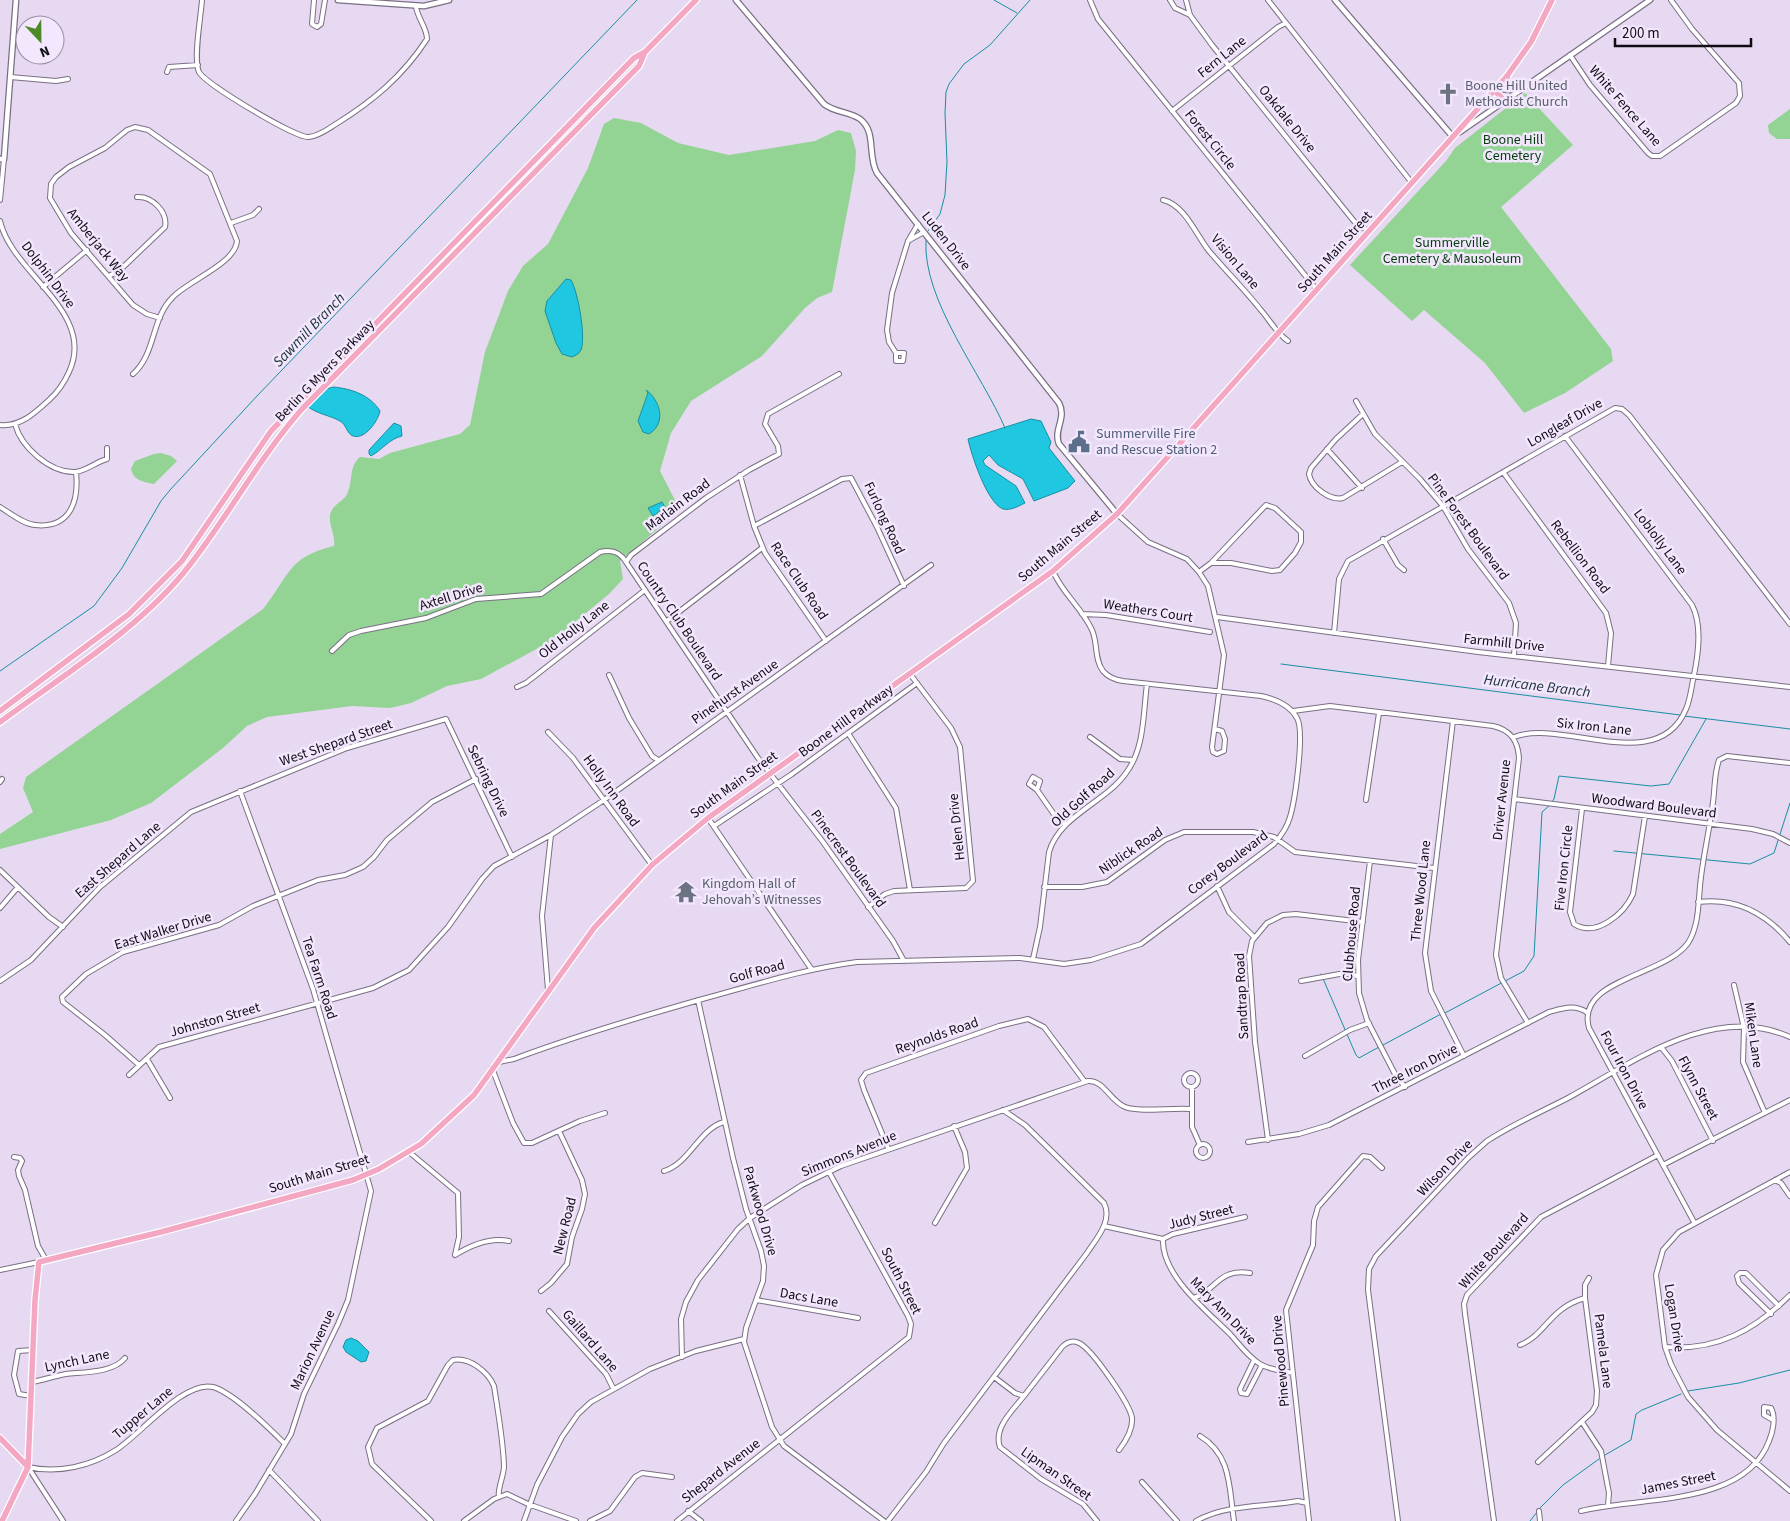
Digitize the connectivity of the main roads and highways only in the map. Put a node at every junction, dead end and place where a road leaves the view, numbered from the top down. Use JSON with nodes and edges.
{"nodes":[{"id":1,"x":696,"y":0,"type":"edge"},
{"id":2,"x":1552,"y":0,"type":"edge"},
{"id":3,"x":645,"y":52,"type":"junction"},
{"id":4,"x":1507,"y":76,"type":"junction"},
{"id":5,"x":1518,"y":88,"type":"road end"},
{"id":6,"x":1496,"y":89,"type":"junction"},
{"id":7,"x":1505,"y":101,"type":"road end"},
{"id":8,"x":365,"y":332,"type":"junction"},
{"id":9,"x":372,"y":339,"type":"junction"},
{"id":10,"x":0,"y":711,"type":"edge"},
{"id":11,"x":0,"y":722,"type":"edge"},
{"id":12,"x":0,"y":1438,"type":"edge"},
{"id":13,"x":28,"y":1467,"type":"junction"},
{"id":14,"x":2,"y":1521,"type":"edge"}],
"edges":[{"from":1,"to":3,"type":"main road","name":"Berlin G Myers Parkway"},
{"from":2,"to":4,"type":"main road","name":"South Main Street"},
{"from":3,"to":8,"type":"main road","name":"Berlin G Myers Parkway"},
{"from":3,"to":9,"type":"main road","name":"Berlin G Myers Parkway"},
{"from":4,"to":5,"type":"main road"},
{"from":4,"to":6,"type":"main road","name":"South Main Street"},
{"from":6,"to":7,"type":"main road"},
{"from":6,"to":13,"type":"main road","name":"South Main Street"},
{"from":8,"to":9,"type":"main road"},
{"from":8,"to":10,"type":"main road","name":"Berlin G Myers Parkway"},
{"from":9,"to":11,"type":"main road","name":"Berlin G Myers Parkway"},
{"from":12,"to":13,"type":"main road"},
{"from":13,"to":14,"type":"main road"}]}
